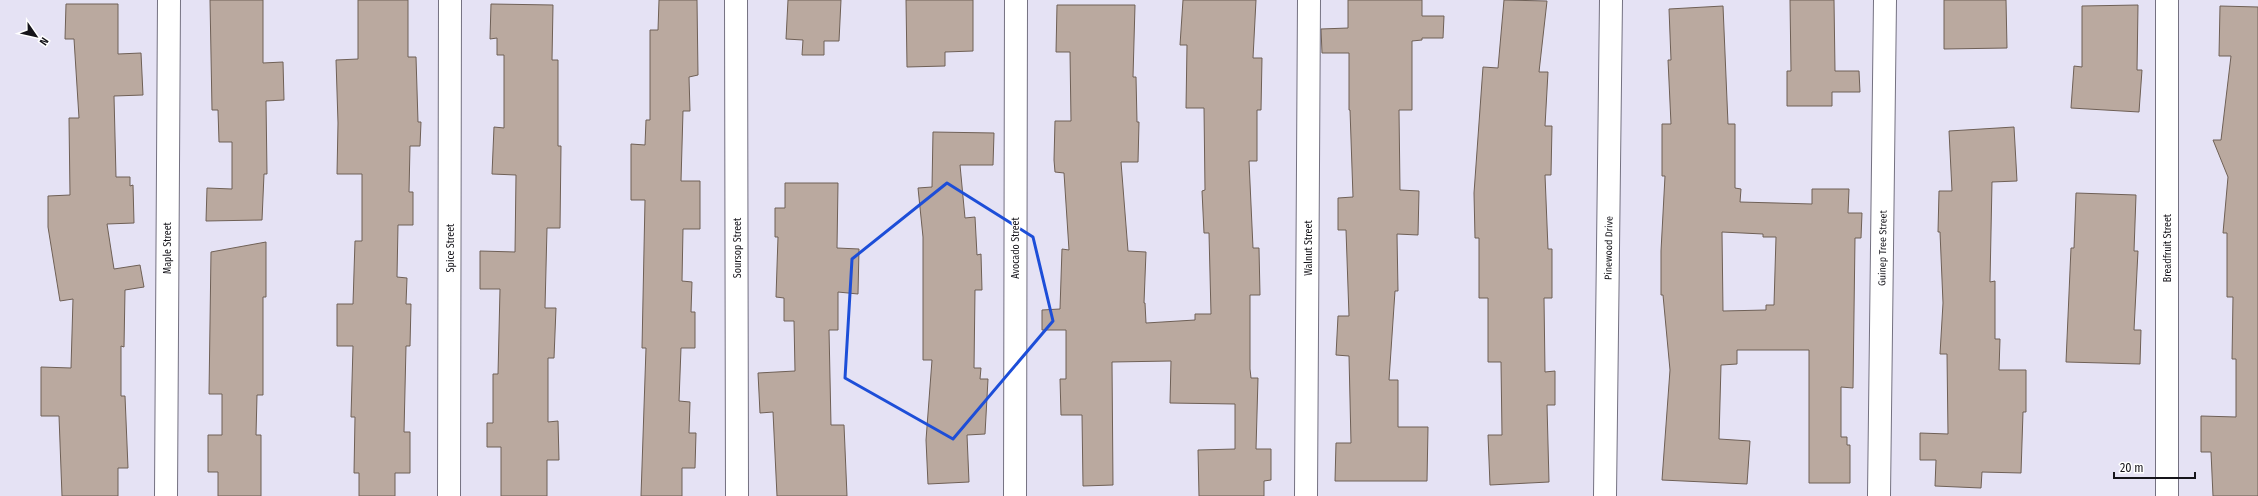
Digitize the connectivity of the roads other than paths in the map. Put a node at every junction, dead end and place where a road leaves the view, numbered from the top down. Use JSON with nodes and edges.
{"nodes":[{"id":1,"x":169,"y":0,"type":"edge"},
{"id":2,"x":450,"y":0,"type":"edge"},
{"id":3,"x":736,"y":0,"type":"edge"},
{"id":4,"x":1016,"y":0,"type":"edge"},
{"id":5,"x":1309,"y":0,"type":"edge"},
{"id":6,"x":1611,"y":0,"type":"edge"},
{"id":7,"x":1885,"y":0,"type":"edge"},
{"id":8,"x":2166,"y":0,"type":"edge"},
{"id":9,"x":166,"y":496,"type":"edge"},
{"id":10,"x":450,"y":496,"type":"edge"},
{"id":11,"x":737,"y":496,"type":"edge"},
{"id":12,"x":1015,"y":496,"type":"edge"},
{"id":13,"x":1306,"y":496,"type":"edge"},
{"id":14,"x":1605,"y":496,"type":"edge"},
{"id":15,"x":1879,"y":496,"type":"edge"},
{"id":16,"x":2167,"y":496,"type":"edge"}],
"edges":[{"from":1,"to":9,"type":"street","name":"Maple Street"},
{"from":2,"to":10,"type":"street","name":"Spice Street"},
{"from":3,"to":11,"type":"street","name":"Soursop Street"},
{"from":4,"to":12,"type":"street","name":"Avocado Street"},
{"from":5,"to":13,"type":"street","name":"Walnut Street"},
{"from":6,"to":14,"type":"street","name":"Pinewood Drive"},
{"from":7,"to":15,"type":"street","name":"Guinep Tree Street"},
{"from":8,"to":16,"type":"street","name":"Breadfruit Street"}]}
